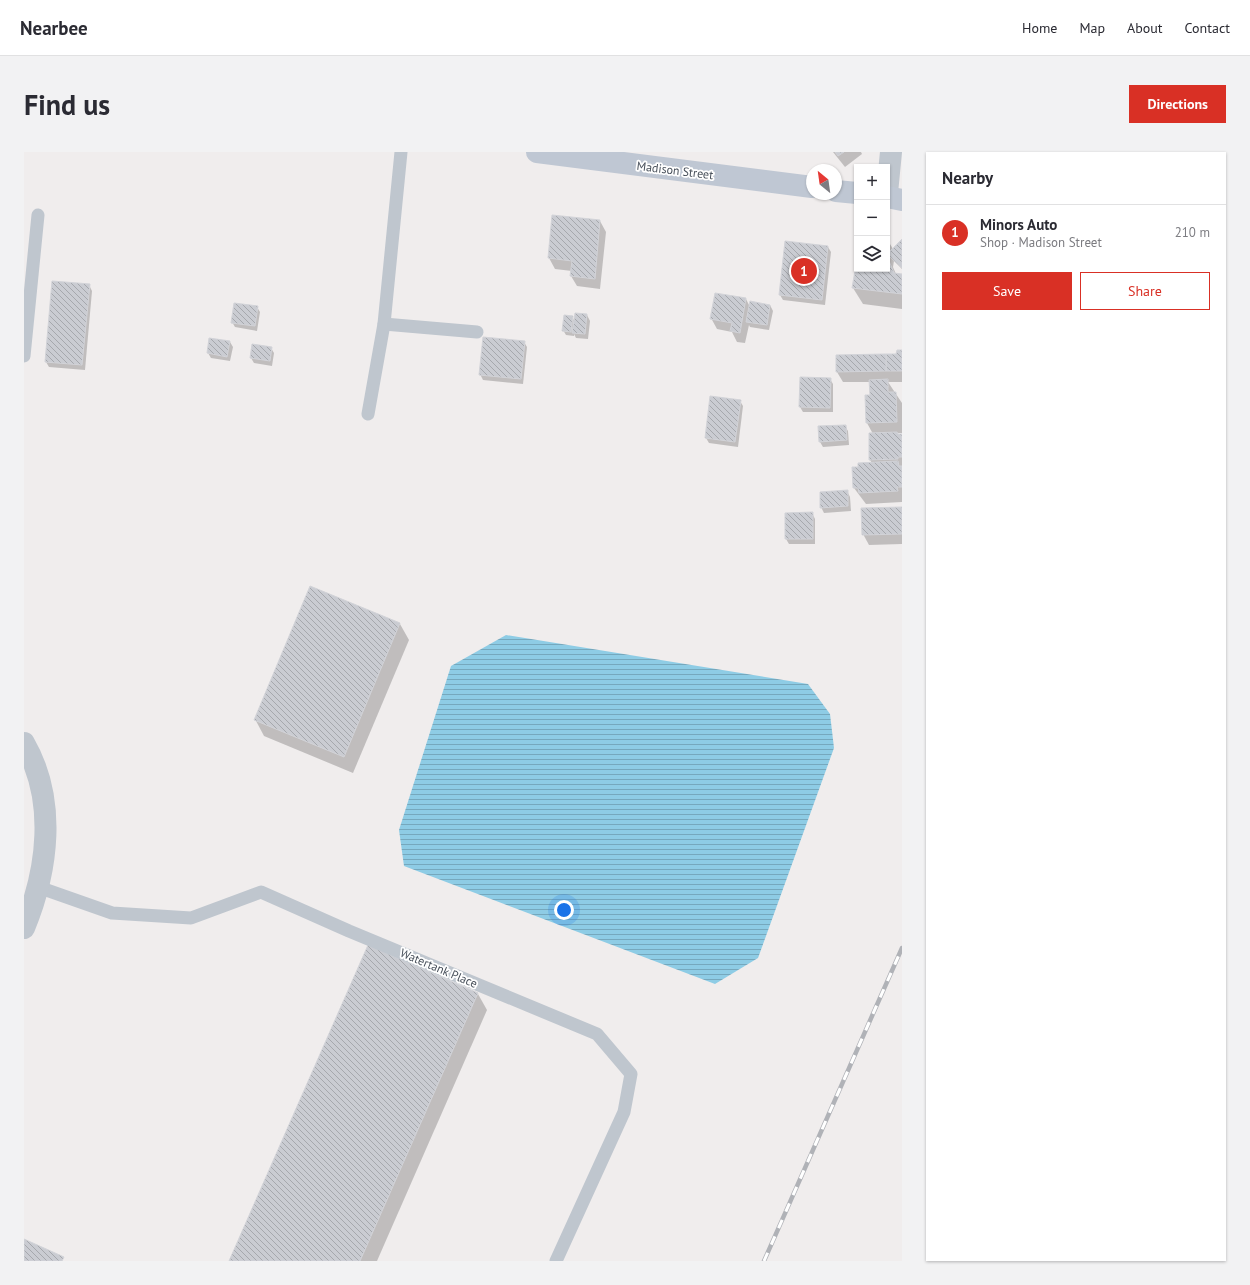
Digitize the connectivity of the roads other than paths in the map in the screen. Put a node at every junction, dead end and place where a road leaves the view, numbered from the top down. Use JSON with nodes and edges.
{"nodes":[{"id":1,"x":401,"y":152,"type":"edge"},
{"id":2,"x":537,"y":152,"type":"edge"},
{"id":3,"x":891,"y":152,"type":"edge"},
{"id":4,"x":890,"y":164,"type":"edge"},
{"id":5,"x":806,"y":186,"type":"edge"},
{"id":6,"x":842,"y":191,"type":"edge"},
{"id":7,"x":854,"y":193,"type":"edge"},
{"id":8,"x":890,"y":198,"type":"edge"},
{"id":9,"x":902,"y":200,"type":"edge"},
{"id":10,"x":38,"y":215,"type":"dead end"},
{"id":11,"x":384,"y":324,"type":"junction"},
{"id":12,"x":477,"y":332,"type":"dead end"},
{"id":13,"x":24,"y":356,"type":"edge"},
{"id":14,"x":368,"y":414,"type":"dead end"},
{"id":15,"x":24,"y":743,"type":"edge"},
{"id":16,"x":38,"y":887,"type":"junction"},
{"id":17,"x":24,"y":928,"type":"edge"},
{"id":18,"x":556,"y":1261,"type":"edge"}],
"edges":[{"from":1,"to":11,"type":"lane"},
{"from":2,"to":5,"type":"main road","name":"Madison Street"},
{"from":3,"to":4,"type":"street"},
{"from":6,"to":7,"type":"main road"},
{"from":8,"to":9,"type":"main road"},
{"from":10,"to":13,"type":"lane"},
{"from":11,"to":12,"type":"lane"},
{"from":11,"to":14,"type":"lane"},
{"from":15,"to":16,"type":"street"},
{"from":16,"to":17,"type":"street"},
{"from":16,"to":18,"type":"lane","name":"Watertank Place"}]}
